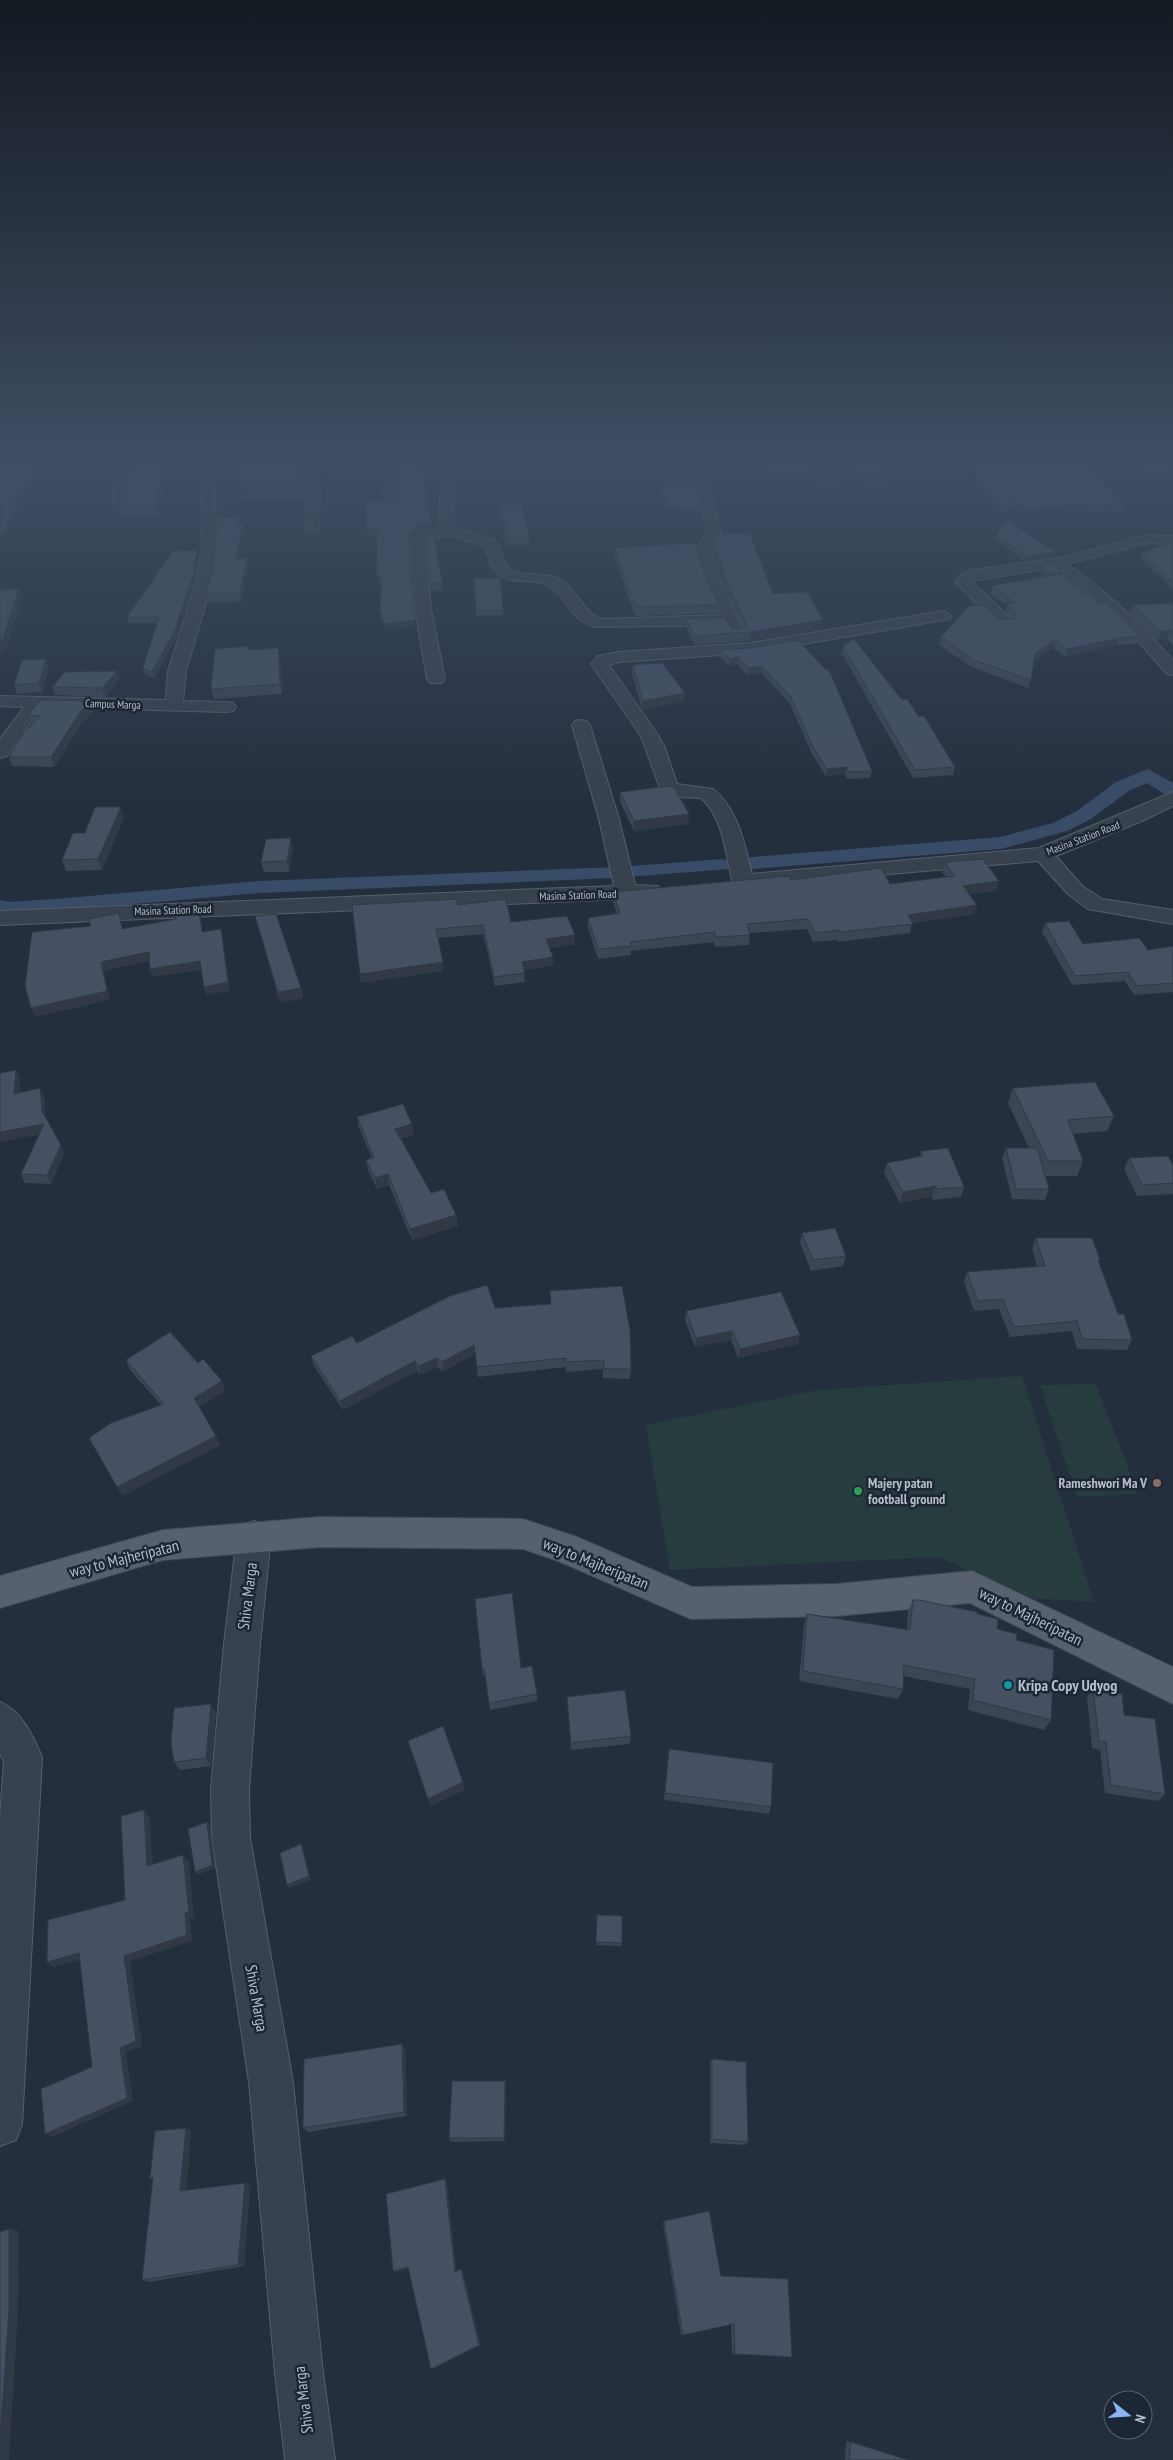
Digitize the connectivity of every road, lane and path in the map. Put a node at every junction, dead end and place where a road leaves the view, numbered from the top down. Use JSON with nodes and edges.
{"nodes":[{"id":1,"x":205,"y":577,"type":"edge"},
{"id":2,"x":421,"y":577,"type":"edge"},
{"id":3,"x":523,"y":577,"type":"edge"},
{"id":4,"x":712,"y":577,"type":"edge"},
{"id":5,"x":967,"y":577,"type":"edge"},
{"id":6,"x":1075,"y":577,"type":"edge"},
{"id":7,"x":944,"y":616,"type":"dead end"},
{"id":8,"x":729,"y":620,"type":"junction"},
{"id":9,"x":1005,"y":622,"type":"edge"},
{"id":10,"x":744,"y":648,"type":"junction"},
{"id":11,"x":1173,"y":670,"type":"edge"},
{"id":12,"x":436,"y":679,"type":"dead end"},
{"id":13,"x":0,"y":701,"type":"edge"},
{"id":14,"x":36,"y":701,"type":"junction"},
{"id":15,"x":174,"y":706,"type":"junction"},
{"id":16,"x":227,"y":708,"type":"dead end"},
{"id":17,"x":581,"y":725,"type":"dead end"},
{"id":18,"x":0,"y":752,"type":"edge"},
{"id":19,"x":1173,"y":798,"type":"edge"},
{"id":20,"x":1043,"y":854,"type":"junction"},
{"id":21,"x":671,"y":890,"type":"edge"},
{"id":22,"x":626,"y":893,"type":"junction"},
{"id":23,"x":1173,"y":917,"type":"edge"},
{"id":24,"x":0,"y":918,"type":"edge"},
{"id":25,"x":254,"y":1536,"type":"junction"},
{"id":26,"x":0,"y":1592,"type":"edge"},
{"id":27,"x":1173,"y":1686,"type":"edge"},
{"id":28,"x":0,"y":1720,"type":"edge"},
{"id":29,"x":0,"y":2124,"type":"edge"},
{"id":30,"x":310,"y":2460,"type":"edge"}],
"edges":[{"from":1,"to":15,"type":"street"},
{"from":2,"to":12,"type":"street"},
{"from":3,"to":8,"type":"street"},
{"from":4,"to":8,"type":"street"},
{"from":5,"to":9,"type":"street"},
{"from":6,"to":11,"type":"street"},
{"from":7,"to":10,"type":"street"},
{"from":8,"to":10,"type":"street"},
{"from":10,"to":20,"type":"street","name":"Masina Station Road"},
{"from":13,"to":14,"type":"street","name":"Campus Marga"},
{"from":14,"to":15,"type":"street","name":"Campus Marga"},
{"from":14,"to":18,"type":"street"},
{"from":15,"to":16,"type":"street","name":"Campus Marga"},
{"from":17,"to":22,"type":"street"},
{"from":19,"to":20,"type":"street","name":"Masina Station Road"},
{"from":20,"to":23,"type":"street"},
{"from":21,"to":22,"type":"street","name":"Masina Station Road"},
{"from":22,"to":24,"type":"street","name":"Masina Station Road"},
{"from":25,"to":26,"type":"main road","name":"way to Majheripatan"},
{"from":25,"to":27,"type":"main road","name":"way to Majheripatan"},
{"from":25,"to":30,"type":"street","name":"Shiva Marga"},
{"from":28,"to":29,"type":"street"}]}
